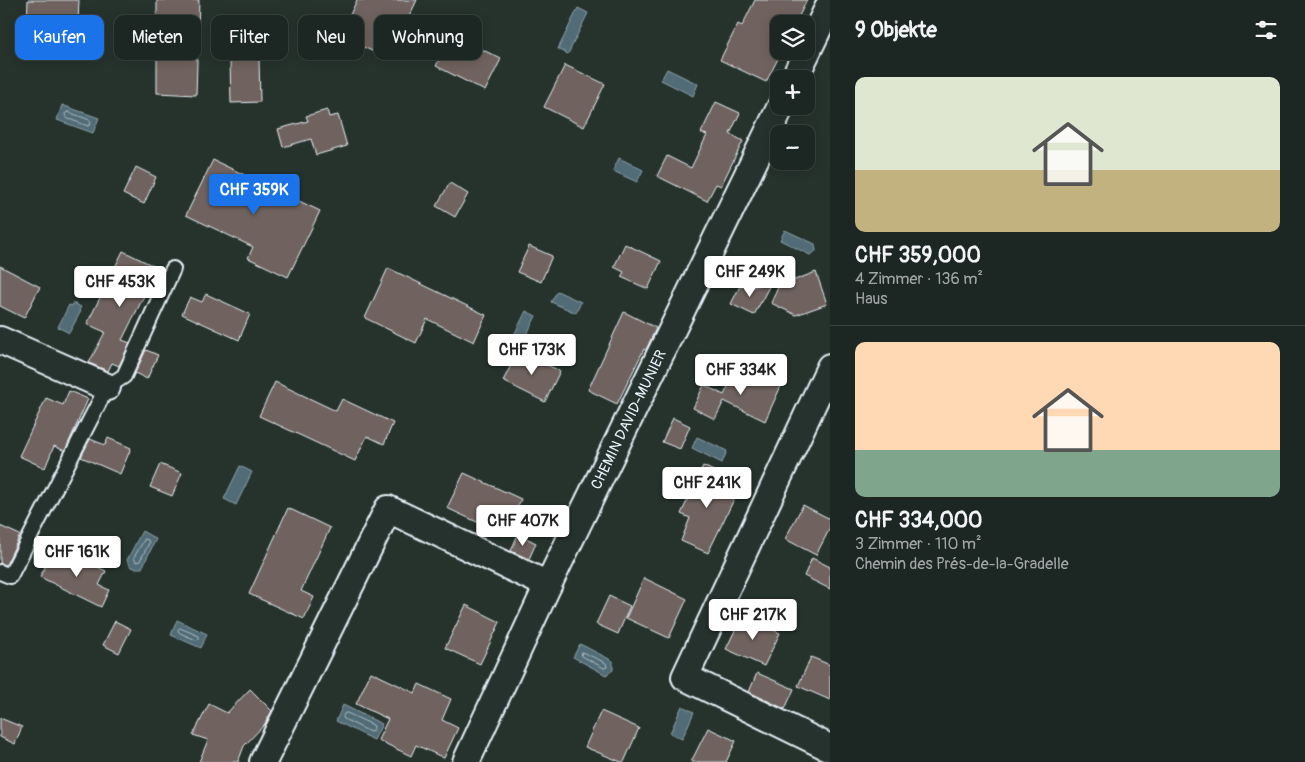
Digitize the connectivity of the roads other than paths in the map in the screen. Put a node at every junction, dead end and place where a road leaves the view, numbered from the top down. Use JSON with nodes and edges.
{"nodes":[{"id":1,"x":830,"y":4,"type":"edge"},
{"id":2,"x":798,"y":70,"type":"edge"},
{"id":3,"x":776,"y":115,"type":"edge"},
{"id":4,"x":174,"y":269,"type":"dead end"},
{"id":5,"x":0,"y":340,"type":"edge"},
{"id":6,"x":830,"y":368,"type":"edge"},
{"id":7,"x":107,"y":387,"type":"junction"},
{"id":8,"x":0,"y":572,"type":"edge"},
{"id":9,"x":548,"y":585,"type":"junction"},
{"id":10,"x":830,"y":748,"type":"edge"},
{"id":11,"x":263,"y":762,"type":"edge"},
{"id":12,"x":466,"y":762,"type":"edge"}],
"edges":[{"from":1,"to":2,"type":"street"},
{"from":3,"to":9,"type":"street","name":"CHEMIN DAVID-MUNIER"},
{"from":4,"to":7,"type":"lane"},
{"from":5,"to":7,"type":"street"},
{"from":6,"to":10,"type":"street"},
{"from":7,"to":8,"type":"lane"},
{"from":9,"to":11,"type":"street"},
{"from":9,"to":12,"type":"street","name":"CHEMIN DAVID-MUNIER"}]}
